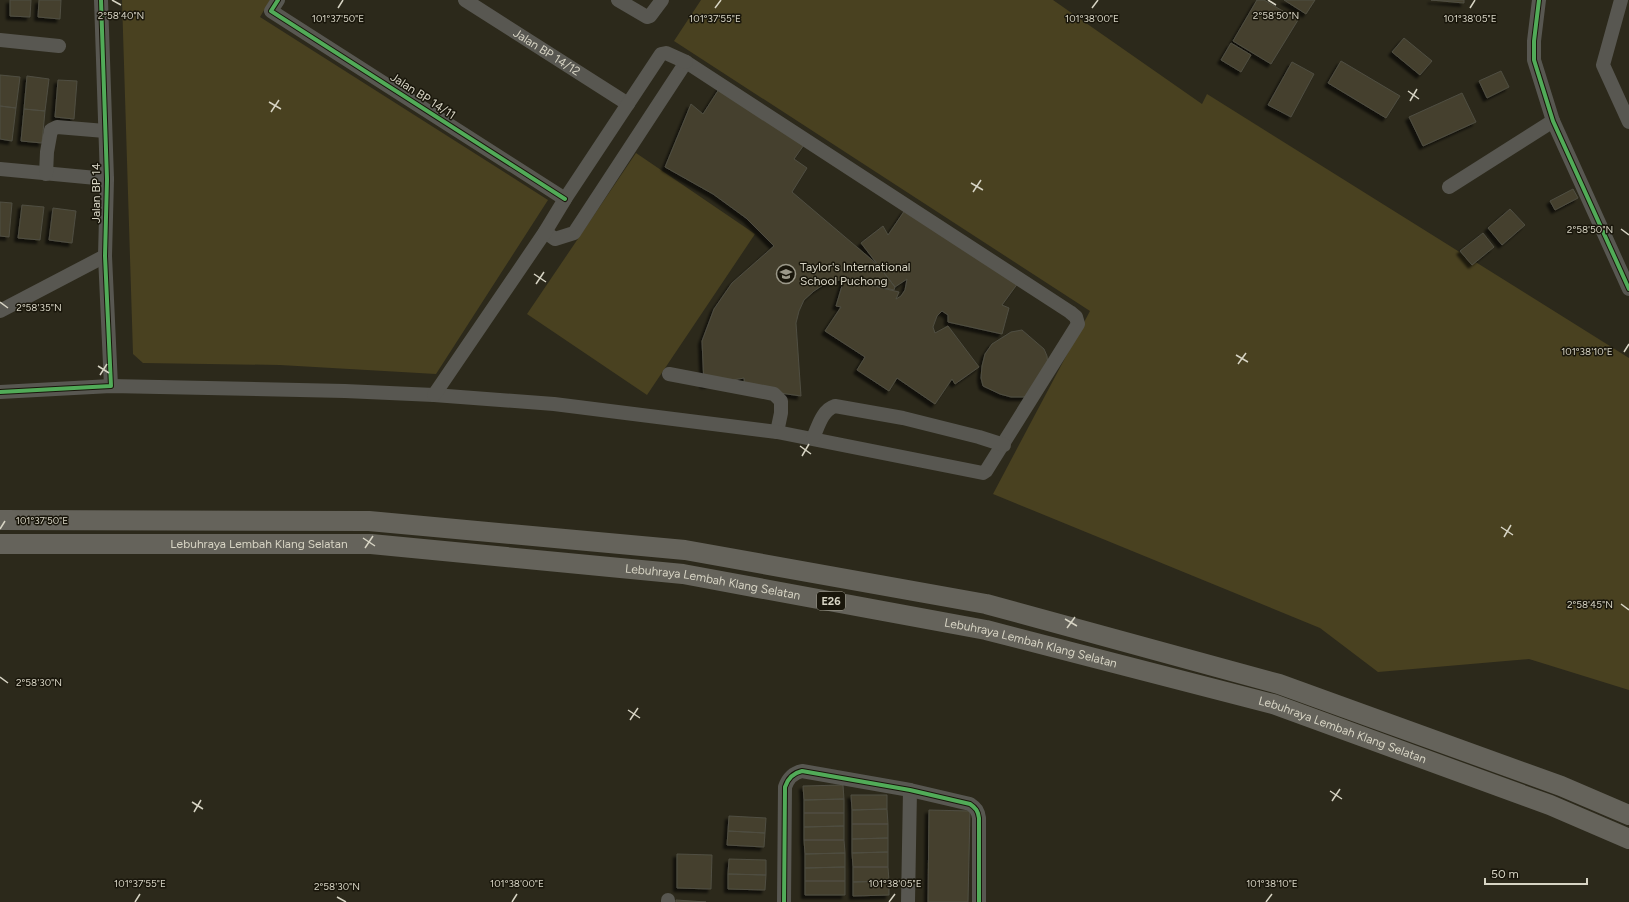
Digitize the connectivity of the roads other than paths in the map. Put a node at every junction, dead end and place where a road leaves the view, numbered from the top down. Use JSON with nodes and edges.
{"nodes":[{"id":1,"x":101,"y":0,"type":"edge"},
{"id":2,"x":465,"y":0,"type":"edge"},
{"id":3,"x":618,"y":0,"type":"edge"},
{"id":4,"x":662,"y":0,"type":"edge"},
{"id":5,"x":1538,"y":0,"type":"edge"},
{"id":6,"x":1621,"y":0,"type":"edge"},
{"id":7,"x":274,"y":6,"type":"edge"},
{"id":8,"x":0,"y":40,"type":"edge"},
{"id":9,"x":59,"y":46,"type":"dead end"},
{"id":10,"x":686,"y":62,"type":"junction"},
{"id":11,"x":628,"y":104,"type":"junction"},
{"id":12,"x":1553,"y":121,"type":"junction"},
{"id":13,"x":1629,"y":122,"type":"edge"},
{"id":14,"x":105,"y":131,"type":"junction"},
{"id":15,"x":0,"y":169,"type":"edge"},
{"id":16,"x":46,"y":174,"type":"junction"},
{"id":17,"x":107,"y":179,"type":"junction"},
{"id":18,"x":1449,"y":187,"type":"dead end"},
{"id":19,"x":565,"y":199,"type":"junction"},
{"id":20,"x":545,"y":232,"type":"junction"},
{"id":21,"x":105,"y":256,"type":"junction"},
{"id":22,"x":1629,"y":289,"type":"edge"},
{"id":23,"x":0,"y":311,"type":"edge"},
{"id":24,"x":669,"y":374,"type":"dead end"},
{"id":25,"x":111,"y":386,"type":"junction"},
{"id":26,"x":0,"y":392,"type":"edge"},
{"id":27,"x":434,"y":395,"type":"junction"},
{"id":28,"x":777,"y":432,"type":"junction"},
{"id":29,"x":812,"y":438,"type":"junction"},
{"id":30,"x":1004,"y":445,"type":"junction"},
{"id":31,"x":0,"y":520,"type":"edge"},
{"id":32,"x":0,"y":544,"type":"edge"},
{"id":33,"x":910,"y":790,"type":"junction"},
{"id":34,"x":1629,"y":815,"type":"edge"},
{"id":35,"x":1629,"y":839,"type":"edge"},
{"id":36,"x":784,"y":902,"type":"edge"},
{"id":37,"x":908,"y":902,"type":"edge"},
{"id":38,"x":978,"y":902,"type":"edge"}],
"edges":[{"from":1,"to":14,"type":"street","name":"Jalan BP 14"},
{"from":2,"to":11,"type":"street","name":"Jalan BP 14/12"},
{"from":3,"to":4,"type":"street"},
{"from":5,"to":12,"type":"street"},
{"from":6,"to":13,"type":"street"},
{"from":7,"to":19,"type":"street","name":"Jalan BP 14/11"},
{"from":8,"to":9,"type":"street"},
{"from":10,"to":11,"type":"street"},
{"from":10,"to":20,"type":"street"},
{"from":10,"to":30,"type":"street"},
{"from":11,"to":19,"type":"street"},
{"from":12,"to":18,"type":"street"},
{"from":12,"to":22,"type":"street"},
{"from":14,"to":16,"type":"street"},
{"from":14,"to":17,"type":"street","name":"Jalan BP 14"},
{"from":15,"to":16,"type":"street"},
{"from":16,"to":17,"type":"street"},
{"from":17,"to":21,"type":"street","name":"Jalan BP 14"},
{"from":19,"to":20,"type":"street"},
{"from":20,"to":27,"type":"street"},
{"from":21,"to":23,"type":"street"},
{"from":21,"to":25,"type":"street","name":"Jalan BP 14"},
{"from":24,"to":28,"type":"street"},
{"from":25,"to":26,"type":"street"},
{"from":25,"to":27,"type":"street"},
{"from":27,"to":28,"type":"street"},
{"from":28,"to":29,"type":"street"},
{"from":29,"to":30,"type":"street"},
{"from":29,"to":30,"type":"street"},
{"from":31,"to":34,"type":"highway","name":"Lebuhraya Lembah Klang Selatan","number":"E26"},
{"from":32,"to":35,"type":"highway","name":"Lebuhraya Lembah Klang Selatan","number":"E26"},
{"from":33,"to":36,"type":"street"},
{"from":33,"to":37,"type":"street"},
{"from":33,"to":38,"type":"street"}]}
